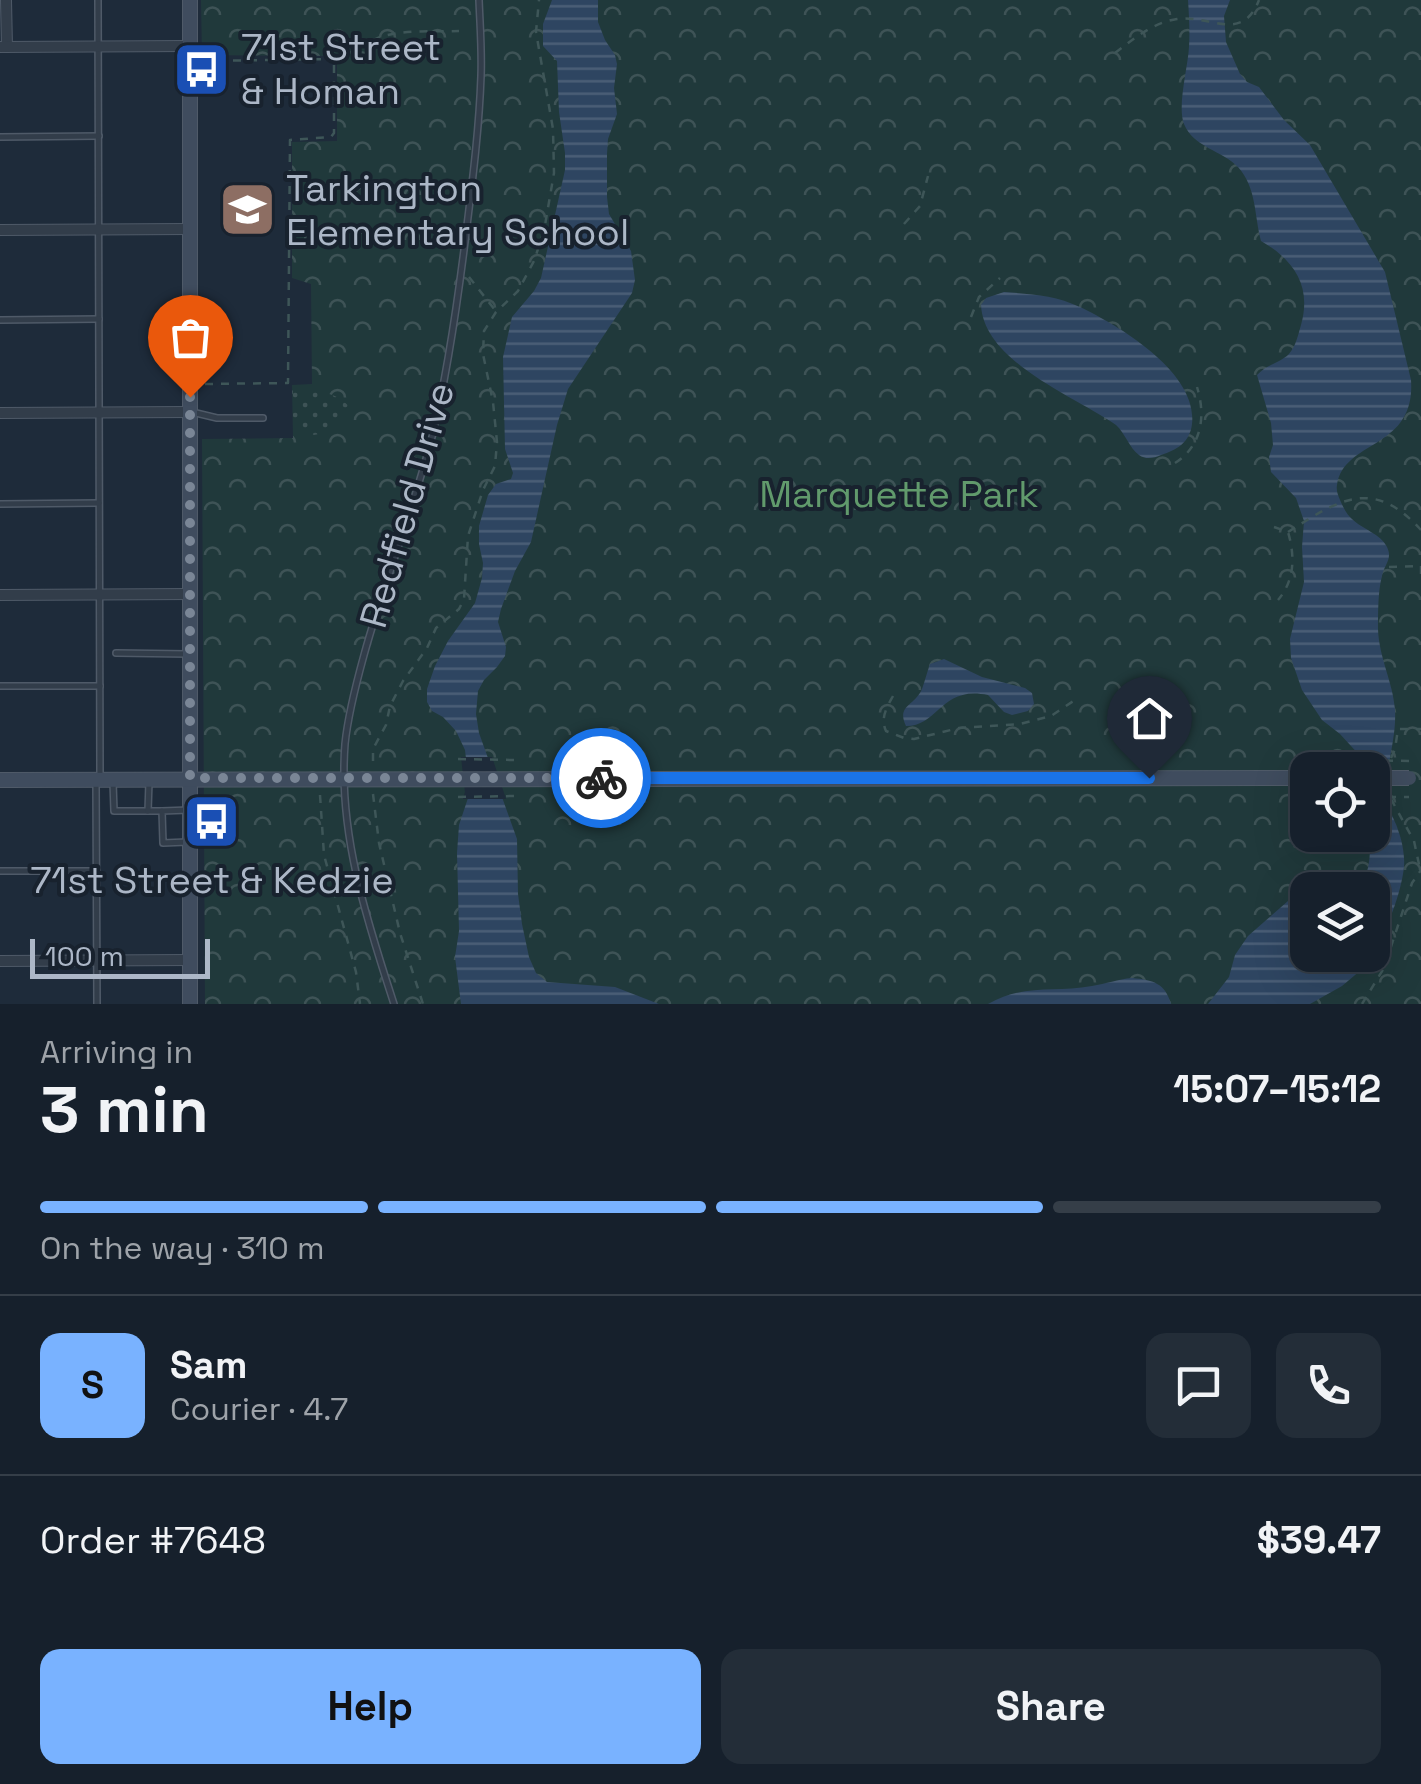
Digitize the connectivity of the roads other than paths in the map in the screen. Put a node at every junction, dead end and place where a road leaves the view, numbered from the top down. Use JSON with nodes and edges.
{"nodes":[{"id":1,"x":6,"y":0,"type":"edge"},
{"id":2,"x":98,"y":0,"type":"edge"},
{"id":3,"x":190,"y":0,"type":"edge"},
{"id":4,"x":479,"y":0,"type":"edge"},
{"id":5,"x":190,"y":46,"type":"junction"},
{"id":6,"x":98,"y":47,"type":"junction"},
{"id":7,"x":3,"y":48,"type":"edge"},
{"id":8,"x":98,"y":136,"type":"junction"},
{"id":9,"x":0,"y":137,"type":"edge"},
{"id":10,"x":190,"y":229,"type":"junction"},
{"id":11,"x":0,"y":230,"type":"edge"},
{"id":12,"x":99,"y":230,"type":"junction"},
{"id":13,"x":0,"y":320,"type":"edge"},
{"id":14,"x":99,"y":320,"type":"junction"},
{"id":15,"x":190,"y":412,"type":"junction"},
{"id":16,"x":0,"y":413,"type":"edge"},
{"id":17,"x":99,"y":413,"type":"junction"},
{"id":18,"x":263,"y":418,"type":"dead end"},
{"id":19,"x":99,"y":503,"type":"junction"},
{"id":20,"x":0,"y":504,"type":"edge"},
{"id":21,"x":0,"y":594,"type":"edge"},
{"id":22,"x":100,"y":594,"type":"junction"},
{"id":23,"x":190,"y":594,"type":"junction"},
{"id":24,"x":116,"y":653,"type":"dead end"},
{"id":25,"x":191,"y":654,"type":"junction"},
{"id":26,"x":0,"y":686,"type":"edge"},
{"id":27,"x":100,"y":686,"type":"junction"},
{"id":28,"x":190,"y":778,"type":"junction"},
{"id":29,"x":1290,"y":778,"type":"edge"},
{"id":30,"x":103,"y":779,"type":"junction"},
{"id":31,"x":148,"y":779,"type":"junction"},
{"id":32,"x":0,"y":780,"type":"edge"},
{"id":33,"x":344,"y":780,"type":"junction"},
{"id":34,"x":148,"y":810,"type":"junction"},
{"id":35,"x":190,"y":810,"type":"junction"},
{"id":36,"x":162,"y":811,"type":"junction"},
{"id":37,"x":190,"y":842,"type":"junction"},
{"id":38,"x":0,"y":871,"type":"edge"},
{"id":39,"x":97,"y":871,"type":"junction"},
{"id":40,"x":190,"y":960,"type":"junction"},
{"id":41,"x":0,"y":961,"type":"edge"},
{"id":42,"x":97,"y":961,"type":"junction"},
{"id":43,"x":97,"y":1004,"type":"edge"},
{"id":44,"x":190,"y":1004,"type":"edge"},
{"id":45,"x":394,"y":1004,"type":"edge"}],
"edges":[{"from":1,"to":7,"type":"street"},
{"from":2,"to":6,"type":"lane"},
{"from":3,"to":5,"type":"main road"},
{"from":4,"to":33,"type":"lane","name":"Redfield Drive"},
{"from":5,"to":6,"type":"street"},
{"from":5,"to":10,"type":"main road"},
{"from":6,"to":7,"type":"street"},
{"from":6,"to":8,"type":"lane"},
{"from":8,"to":9,"type":"lane"},
{"from":8,"to":12,"type":"lane"},
{"from":10,"to":12,"type":"street"},
{"from":10,"to":15,"type":"main road"},
{"from":11,"to":12,"type":"street"},
{"from":12,"to":14,"type":"lane"},
{"from":13,"to":14,"type":"lane"},
{"from":14,"to":17,"type":"lane"},
{"from":15,"to":17,"type":"street"},
{"from":15,"to":18,"type":"lane"},
{"from":15,"to":23,"type":"main road"},
{"from":16,"to":17,"type":"street"},
{"from":17,"to":19,"type":"lane"},
{"from":19,"to":20,"type":"lane"},
{"from":19,"to":22,"type":"lane"},
{"from":21,"to":22,"type":"street"},
{"from":22,"to":23,"type":"street"},
{"from":22,"to":27,"type":"lane"},
{"from":23,"to":25,"type":"main road"},
{"from":24,"to":25,"type":"lane"},
{"from":25,"to":28,"type":"main road"},
{"from":26,"to":27,"type":"lane"},
{"from":27,"to":30,"type":"lane"},
{"from":28,"to":31,"type":"main road"},
{"from":28,"to":33,"type":"main road"},
{"from":28,"to":35,"type":"main road"},
{"from":29,"to":33,"type":"main road"},
{"from":30,"to":31,"type":"main road"},
{"from":30,"to":32,"type":"main road"},
{"from":30,"to":34,"type":"lane"},
{"from":30,"to":39,"type":"lane"},
{"from":31,"to":34,"type":"lane"},
{"from":33,"to":45,"type":"lane","name":"Redfield Drive"},
{"from":34,"to":36,"type":"lane"},
{"from":35,"to":36,"type":"lane"},
{"from":35,"to":37,"type":"main road"},
{"from":36,"to":37,"type":"lane"},
{"from":37,"to":40,"type":"main road"},
{"from":38,"to":39,"type":"lane"},
{"from":39,"to":42,"type":"lane"},
{"from":40,"to":42,"type":"street"},
{"from":40,"to":44,"type":"main road"},
{"from":41,"to":42,"type":"street"},
{"from":42,"to":43,"type":"lane"}]}
